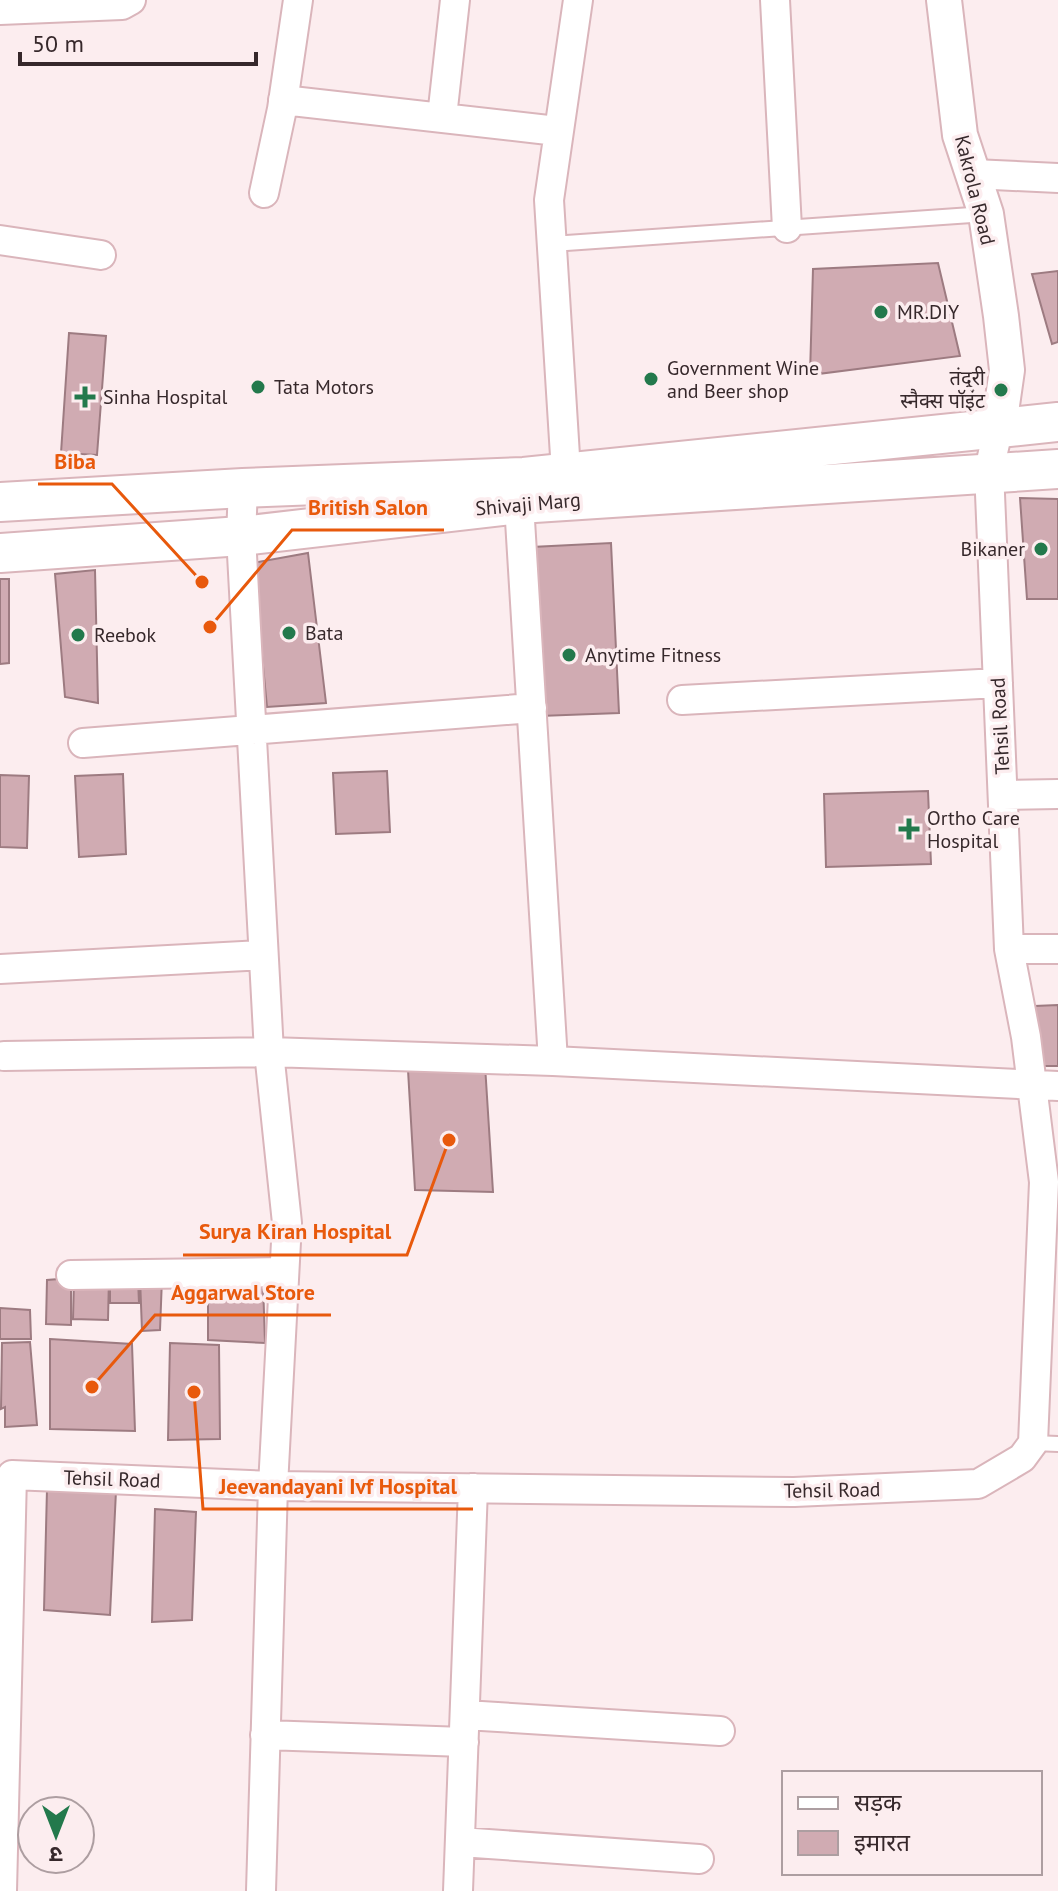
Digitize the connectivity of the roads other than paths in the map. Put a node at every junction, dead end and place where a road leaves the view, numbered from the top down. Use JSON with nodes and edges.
{"nodes":[{"id":1,"x":131,"y":0,"type":"edge"},
{"id":2,"x":298,"y":0,"type":"edge"},
{"id":3,"x":455,"y":0,"type":"edge"},
{"id":4,"x":578,"y":0,"type":"edge"},
{"id":5,"x":775,"y":0,"type":"edge"},
{"id":6,"x":944,"y":0,"type":"edge"},
{"id":7,"x":0,"y":10,"type":"edge"},
{"id":8,"x":283,"y":100,"type":"junction"},
{"id":9,"x":442,"y":117,"type":"junction"},
{"id":10,"x":557,"y":131,"type":"junction"},
{"id":11,"x":973,"y":174,"type":"junction"},
{"id":12,"x":1058,"y":178,"type":"edge"},
{"id":13,"x":264,"y":193,"type":"dead end"},
{"id":14,"x":986,"y":214,"type":"junction"},
{"id":15,"x":787,"y":228,"type":"junction"},
{"id":16,"x":0,"y":240,"type":"edge"},
{"id":17,"x":552,"y":244,"type":"junction"},
{"id":18,"x":101,"y":255,"type":"dead end"},
{"id":19,"x":1058,"y":422,"type":"edge"},
{"id":20,"x":999,"y":426,"type":"junction"},
{"id":21,"x":1058,"y":469,"type":"edge"},
{"id":22,"x":989,"y":470,"type":"junction"},
{"id":23,"x":566,"y":472,"type":"junction"},
{"id":24,"x":243,"y":488,"type":"junction"},
{"id":25,"x":522,"y":490,"type":"junction"},
{"id":26,"x":0,"y":502,"type":"edge"},
{"id":27,"x":241,"y":536,"type":"junction"},
{"id":28,"x":0,"y":553,"type":"edge"},
{"id":29,"x":998,"y":683,"type":"junction"},
{"id":30,"x":682,"y":700,"type":"dead end"},
{"id":31,"x":532,"y":708,"type":"junction"},
{"id":32,"x":251,"y":728,"type":"junction"},
{"id":33,"x":83,"y":743,"type":"dead end"},
{"id":34,"x":1058,"y":794,"type":"edge"},
{"id":35,"x":1003,"y":795,"type":"junction"},
{"id":36,"x":1009,"y":949,"type":"junction"},
{"id":37,"x":1058,"y":949,"type":"edge"},
{"id":38,"x":263,"y":955,"type":"junction"},
{"id":39,"x":0,"y":969,"type":"edge"},
{"id":40,"x":269,"y":1052,"type":"junction"},
{"id":41,"x":4,"y":1056,"type":"dead end"},
{"id":42,"x":553,"y":1061,"type":"junction"},
{"id":43,"x":1045,"y":1086,"type":"edge"},
{"id":44,"x":284,"y":1272,"type":"junction"},
{"id":45,"x":71,"y":1275,"type":"dead end"},
{"id":46,"x":1049,"y":1300,"type":"edge"},
{"id":47,"x":1046,"y":1444,"type":"edge"},
{"id":48,"x":6,"y":1466,"type":"edge"},
{"id":49,"x":273,"y":1486,"type":"junction"},
{"id":50,"x":473,"y":1488,"type":"junction"},
{"id":51,"x":464,"y":1728,"type":"junction"},
{"id":52,"x":720,"y":1731,"type":"dead end"},
{"id":53,"x":265,"y":1735,"type":"junction"},
{"id":54,"x":460,"y":1842,"type":"junction"},
{"id":55,"x":699,"y":1859,"type":"dead end"},
{"id":56,"x":2,"y":1891,"type":"edge"},
{"id":57,"x":261,"y":1891,"type":"edge"},
{"id":58,"x":458,"y":1891,"type":"edge"}],
"edges":[{"from":1,"to":7,"type":"street"},
{"from":2,"to":8,"type":"street"},
{"from":3,"to":9,"type":"street"},
{"from":4,"to":10,"type":"street"},
{"from":5,"to":15,"type":"street"},
{"from":6,"to":11,"type":"street","name":"Kakrola Road"},
{"from":8,"to":9,"type":"street"},
{"from":8,"to":13,"type":"street"},
{"from":9,"to":10,"type":"street"},
{"from":10,"to":17,"type":"street"},
{"from":11,"to":12,"type":"street"},
{"from":11,"to":14,"type":"street","name":"Kakrola Road"},
{"from":14,"to":15,"type":"lane"},
{"from":14,"to":20,"type":"street","name":"Kakrola Road"},
{"from":15,"to":17,"type":"lane"},
{"from":16,"to":18,"type":"street"},
{"from":17,"to":23,"type":"street"},
{"from":19,"to":20,"type":"main road","name":"Shivaji Marg"},
{"from":20,"to":22,"type":"street","name":"Tehsil Road"},
{"from":20,"to":23,"type":"main road","name":"Shivaji Marg"},
{"from":21,"to":22,"type":"main road","name":"Shivaji Marg"},
{"from":22,"to":25,"type":"main road","name":"Shivaji Marg"},
{"from":22,"to":29,"type":"street","name":"Tehsil Road"},
{"from":23,"to":25,"type":"main road","name":"Shivaji Marg"},
{"from":24,"to":25,"type":"main road","name":"Shivaji Marg"},
{"from":24,"to":26,"type":"main road","name":"Shivaji Marg"},
{"from":24,"to":27,"type":"street"},
{"from":25,"to":27,"type":"main road","name":"Shivaji Marg"},
{"from":25,"to":31,"type":"street"},
{"from":27,"to":28,"type":"main road","name":"Shivaji Marg"},
{"from":27,"to":32,"type":"street"},
{"from":29,"to":30,"type":"street"},
{"from":29,"to":35,"type":"street","name":"Tehsil Road"},
{"from":31,"to":32,"type":"street"},
{"from":31,"to":42,"type":"street"},
{"from":32,"to":33,"type":"street"},
{"from":32,"to":38,"type":"street"},
{"from":34,"to":35,"type":"street"},
{"from":35,"to":36,"type":"street","name":"Tehsil Road"},
{"from":36,"to":37,"type":"street"},
{"from":36,"to":43,"type":"street","name":"Tehsil Road"},
{"from":38,"to":39,"type":"street"},
{"from":38,"to":40,"type":"street"},
{"from":40,"to":41,"type":"street"},
{"from":40,"to":42,"type":"street"},
{"from":40,"to":44,"type":"street"},
{"from":42,"to":43,"type":"street"},
{"from":43,"to":46,"type":"street","name":"Tehsil Road"},
{"from":44,"to":45,"type":"street"},
{"from":44,"to":49,"type":"street"},
{"from":46,"to":47,"type":"street","name":"Tehsil Road"},
{"from":47,"to":50,"type":"street","name":"Tehsil Road"},
{"from":48,"to":49,"type":"street","name":"Tehsil Road"},
{"from":48,"to":56,"type":"street","name":"Tehsil Road"},
{"from":49,"to":50,"type":"street","name":"Tehsil Road"},
{"from":49,"to":53,"type":"street"},
{"from":50,"to":51,"type":"street"},
{"from":51,"to":52,"type":"street"},
{"from":51,"to":53,"type":"street"},
{"from":51,"to":54,"type":"street"},
{"from":53,"to":57,"type":"street"},
{"from":54,"to":55,"type":"street"},
{"from":54,"to":58,"type":"street"}]}
